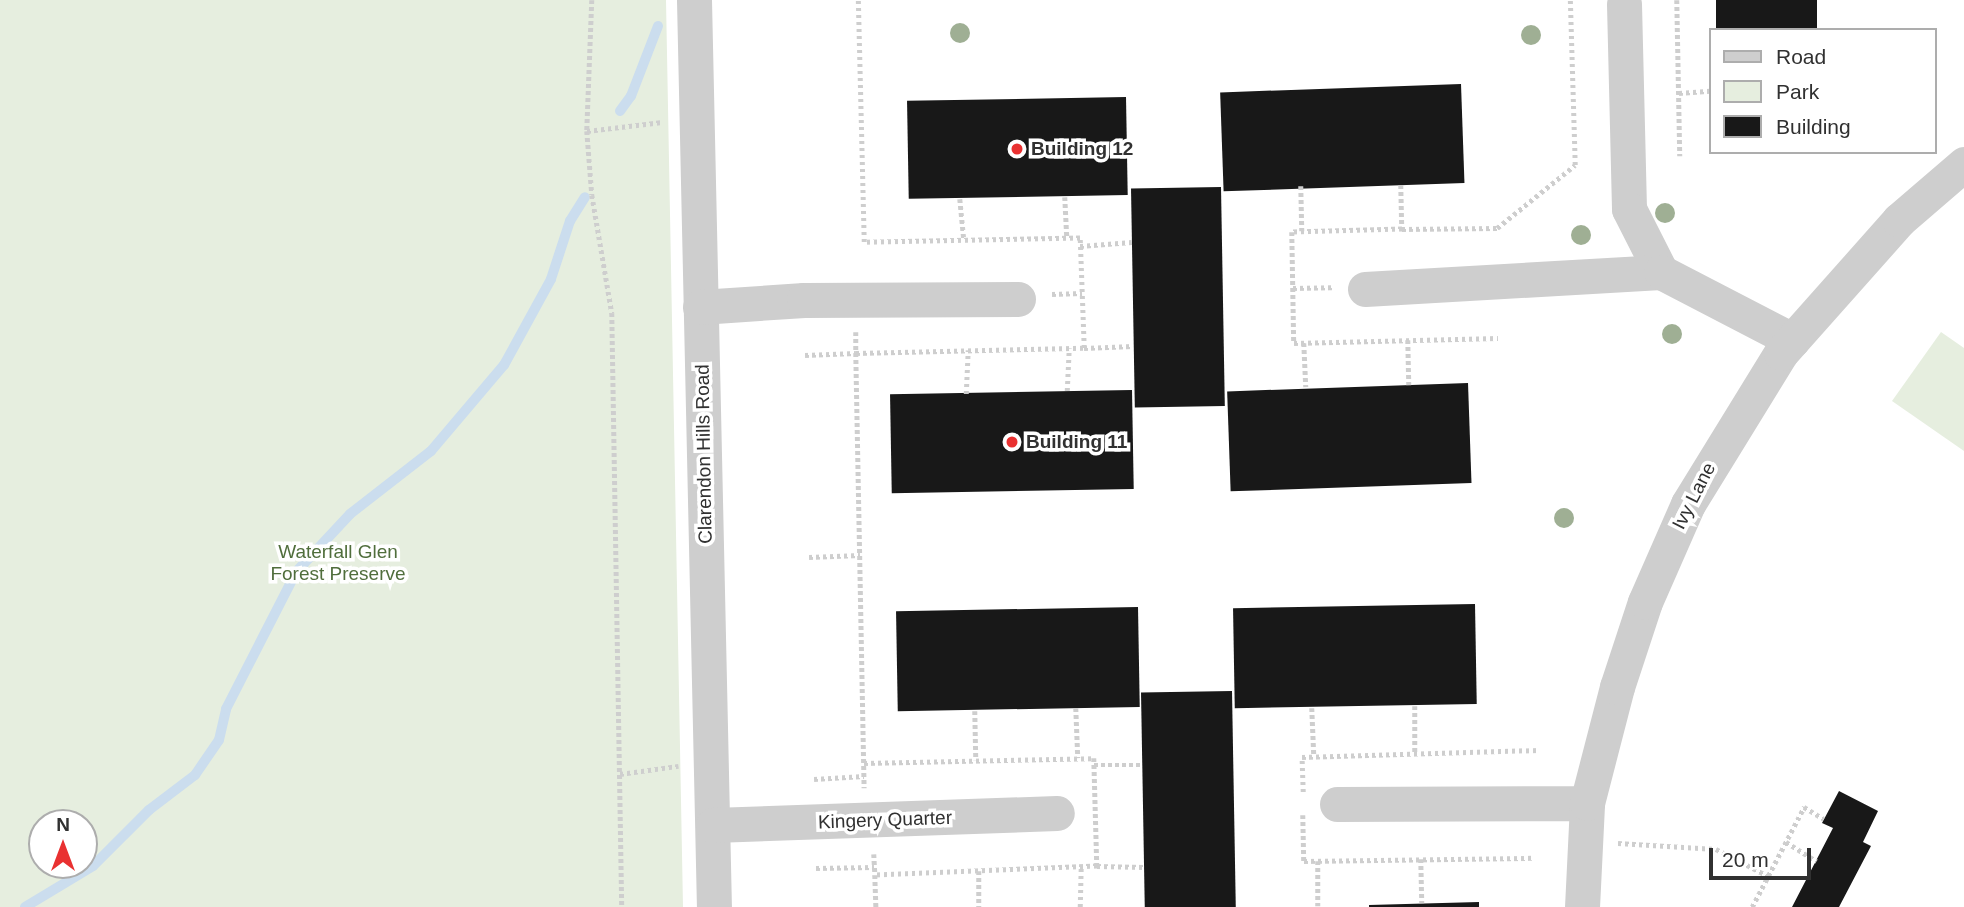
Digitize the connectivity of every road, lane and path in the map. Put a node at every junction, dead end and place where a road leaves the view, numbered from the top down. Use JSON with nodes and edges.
{"nodes":[{"id":1,"x":592,"y":0,"type":"edge"},
{"id":2,"x":694,"y":0,"type":"edge"},
{"id":3,"x":858,"y":0,"type":"edge"},
{"id":4,"x":1570,"y":0,"type":"edge"},
{"id":5,"x":1677,"y":0,"type":"edge"},
{"id":6,"x":1623,"y":4,"type":"dead end"},
{"id":7,"x":1708,"y":91,"type":"edge"},
{"id":8,"x":1679,"y":93,"type":"dead end"},
{"id":9,"x":696,"y":97,"type":"junction"},
{"id":10,"x":587,"y":131,"type":"junction"},
{"id":11,"x":1680,"y":156,"type":"dead end"},
{"id":12,"x":1964,"y":164,"type":"edge"},
{"id":13,"x":1401,"y":185,"type":"dead end"},
{"id":14,"x":1301,"y":186,"type":"dead end"},
{"id":15,"x":1065,"y":197,"type":"dead end"},
{"id":16,"x":960,"y":199,"type":"dead end"},
{"id":17,"x":1302,"y":231,"type":"dead end"},
{"id":18,"x":1067,"y":238,"type":"junction"},
{"id":19,"x":964,"y":240,"type":"junction"},
{"id":20,"x":1132,"y":242,"type":"dead end"},
{"id":21,"x":1080,"y":246,"type":"junction"},
{"id":22,"x":1661,"y":272,"type":"junction"},
{"id":23,"x":1322,"y":286,"type":"dead end"},
{"id":24,"x":1293,"y":288,"type":"dead end"},
{"id":25,"x":1365,"y":289,"type":"dead end"},
{"id":26,"x":1082,"y":293,"type":"junction"},
{"id":27,"x":1029,"y":297,"type":"joint"},
{"id":28,"x":700,"y":307,"type":"junction"},
{"id":29,"x":856,"y":331,"type":"dead end"},
{"id":30,"x":1408,"y":340,"type":"dead end"},
{"id":31,"x":1792,"y":340,"type":"junction"},
{"id":32,"x":1304,"y":343,"type":"dead end"},
{"id":33,"x":1133,"y":346,"type":"dead end"},
{"id":34,"x":1069,"y":348,"type":"junction"},
{"id":35,"x":1084,"y":348,"type":"junction"},
{"id":36,"x":968,"y":350,"type":"junction"},
{"id":37,"x":856,"y":353,"type":"junction"},
{"id":38,"x":805,"y":355,"type":"dead end"},
{"id":39,"x":1409,"y":385,"type":"dead end"},
{"id":40,"x":1306,"y":387,"type":"dead end"},
{"id":41,"x":1067,"y":391,"type":"dead end"},
{"id":42,"x":966,"y":394,"type":"dead end"},
{"id":43,"x":860,"y":555,"type":"junction"},
{"id":44,"x":809,"y":557,"type":"dead end"},
{"id":45,"x":1415,"y":706,"type":"dead end"},
{"id":46,"x":1076,"y":708,"type":"dead end"},
{"id":47,"x":1312,"y":708,"type":"dead end"},
{"id":48,"x":975,"y":711,"type":"dead end"},
{"id":49,"x":1415,"y":753,"type":"dead end"},
{"id":50,"x":1314,"y":756,"type":"dead end"},
{"id":51,"x":1079,"y":758,"type":"dead end"},
{"id":52,"x":711,"y":760,"type":"junction"},
{"id":53,"x":976,"y":760,"type":"dead end"},
{"id":54,"x":1094,"y":765,"type":"dead end"},
{"id":55,"x":1143,"y":765,"type":"dead end"},
{"id":56,"x":620,"y":774,"type":"junction"},
{"id":57,"x":864,"y":776,"type":"junction"},
{"id":58,"x":814,"y":779,"type":"dead end"},
{"id":59,"x":864,"y":789,"type":"dead end"},
{"id":60,"x":1587,"y":803,"type":"junction"},
{"id":61,"x":1337,"y":804,"type":"dead end"},
{"id":62,"x":1057,"y":814,"type":"dead end"},
{"id":63,"x":1824,"y":819,"type":"dead end"},
{"id":64,"x":712,"y":825,"type":"junction"},
{"id":65,"x":1786,"y":842,"type":"junction"},
{"id":66,"x":1633,"y":844,"type":"dead end"},
{"id":67,"x":874,"y":853,"type":"dead end"},
{"id":68,"x":1421,"y":859,"type":"dead end"},
{"id":69,"x":1318,"y":860,"type":"dead end"},
{"id":70,"x":1816,"y":860,"type":"dead end"},
{"id":71,"x":1097,"y":866,"type":"dead end"},
{"id":72,"x":874,"y":867,"type":"junction"},
{"id":73,"x":1081,"y":867,"type":"dead end"},
{"id":74,"x":1144,"y":867,"type":"dead end"},
{"id":75,"x":816,"y":868,"type":"dead end"},
{"id":76,"x":979,"y":871,"type":"dead end"},
{"id":77,"x":875,"y":875,"type":"dead end"},
{"id":78,"x":1768,"y":876,"type":"junction"},
{"id":79,"x":1422,"y":903,"type":"dead end"},
{"id":80,"x":1753,"y":905,"type":"edge"},
{"id":81,"x":1318,"y":906,"type":"edge"},
{"id":82,"x":622,"y":907,"type":"edge"},
{"id":83,"x":714,"y":907,"type":"edge"},
{"id":84,"x":979,"y":907,"type":"edge"},
{"id":85,"x":1080,"y":907,"type":"edge"},
{"id":86,"x":1582,"y":907,"type":"edge"},
{"id":87,"x":1762,"y":907,"type":"edge"}],
"edges":[{"from":1,"to":10,"type":"path"},
{"from":2,"to":9,"type":"street","name":"Clarendon Hills Road"},
{"from":3,"to":19,"type":"path"},
{"from":4,"to":13,"type":"path"},
{"from":5,"to":11,"type":"path"},
{"from":6,"to":22,"type":"street"},
{"from":7,"to":8,"type":"path"},
{"from":9,"to":10,"type":"path"},
{"from":9,"to":28,"type":"street","name":"Clarendon Hills Road"},
{"from":10,"to":56,"type":"path"},
{"from":12,"to":31,"type":"street","name":"Ivy Lane"},
{"from":14,"to":17,"type":"path"},
{"from":15,"to":18,"type":"path"},
{"from":16,"to":19,"type":"path"},
{"from":18,"to":19,"type":"path"},
{"from":18,"to":21,"type":"path"},
{"from":20,"to":21,"type":"path"},
{"from":21,"to":26,"type":"path"},
{"from":22,"to":25,"type":"street"},
{"from":22,"to":31,"type":"street"},
{"from":23,"to":24,"type":"path"},
{"from":26,"to":27,"type":"path"},
{"from":26,"to":35,"type":"path"},
{"from":27,"to":28,"type":"street"},
{"from":28,"to":52,"type":"street","name":"Clarendon Hills Road"},
{"from":29,"to":37,"type":"path"},
{"from":30,"to":39,"type":"path"},
{"from":31,"to":60,"type":"street","name":"Ivy Lane"},
{"from":32,"to":40,"type":"path"},
{"from":33,"to":35,"type":"path"},
{"from":34,"to":35,"type":"path"},
{"from":34,"to":36,"type":"path"},
{"from":34,"to":41,"type":"path"},
{"from":36,"to":37,"type":"path"},
{"from":36,"to":42,"type":"path"},
{"from":37,"to":38,"type":"path"},
{"from":37,"to":43,"type":"path"},
{"from":43,"to":44,"type":"path"},
{"from":43,"to":57,"type":"path"},
{"from":45,"to":49,"type":"path"},
{"from":46,"to":51,"type":"path"},
{"from":47,"to":50,"type":"path"},
{"from":48,"to":53,"type":"path"},
{"from":52,"to":56,"type":"path"},
{"from":52,"to":64,"type":"street","name":"Clarendon Hills Road"},
{"from":54,"to":55,"type":"path"},
{"from":56,"to":82,"type":"path"},
{"from":57,"to":58,"type":"path"},
{"from":57,"to":59,"type":"path"},
{"from":60,"to":61,"type":"street"},
{"from":60,"to":86,"type":"street","name":"Ivy Lane"},
{"from":62,"to":64,"type":"street","name":"Kingery Quarter"},
{"from":63,"to":65,"type":"path"},
{"from":64,"to":83,"type":"street","name":"Clarendon Hills Road"},
{"from":65,"to":70,"type":"path"},
{"from":65,"to":78,"type":"path"},
{"from":66,"to":78,"type":"path"},
{"from":67,"to":72,"type":"path"},
{"from":68,"to":79,"type":"path"},
{"from":69,"to":81,"type":"path"},
{"from":71,"to":74,"type":"path"},
{"from":72,"to":75,"type":"path"},
{"from":72,"to":77,"type":"path"},
{"from":73,"to":85,"type":"path"},
{"from":76,"to":84,"type":"path"},
{"from":78,"to":80,"type":"path"},
{"from":80,"to":87,"type":"path"}]}
